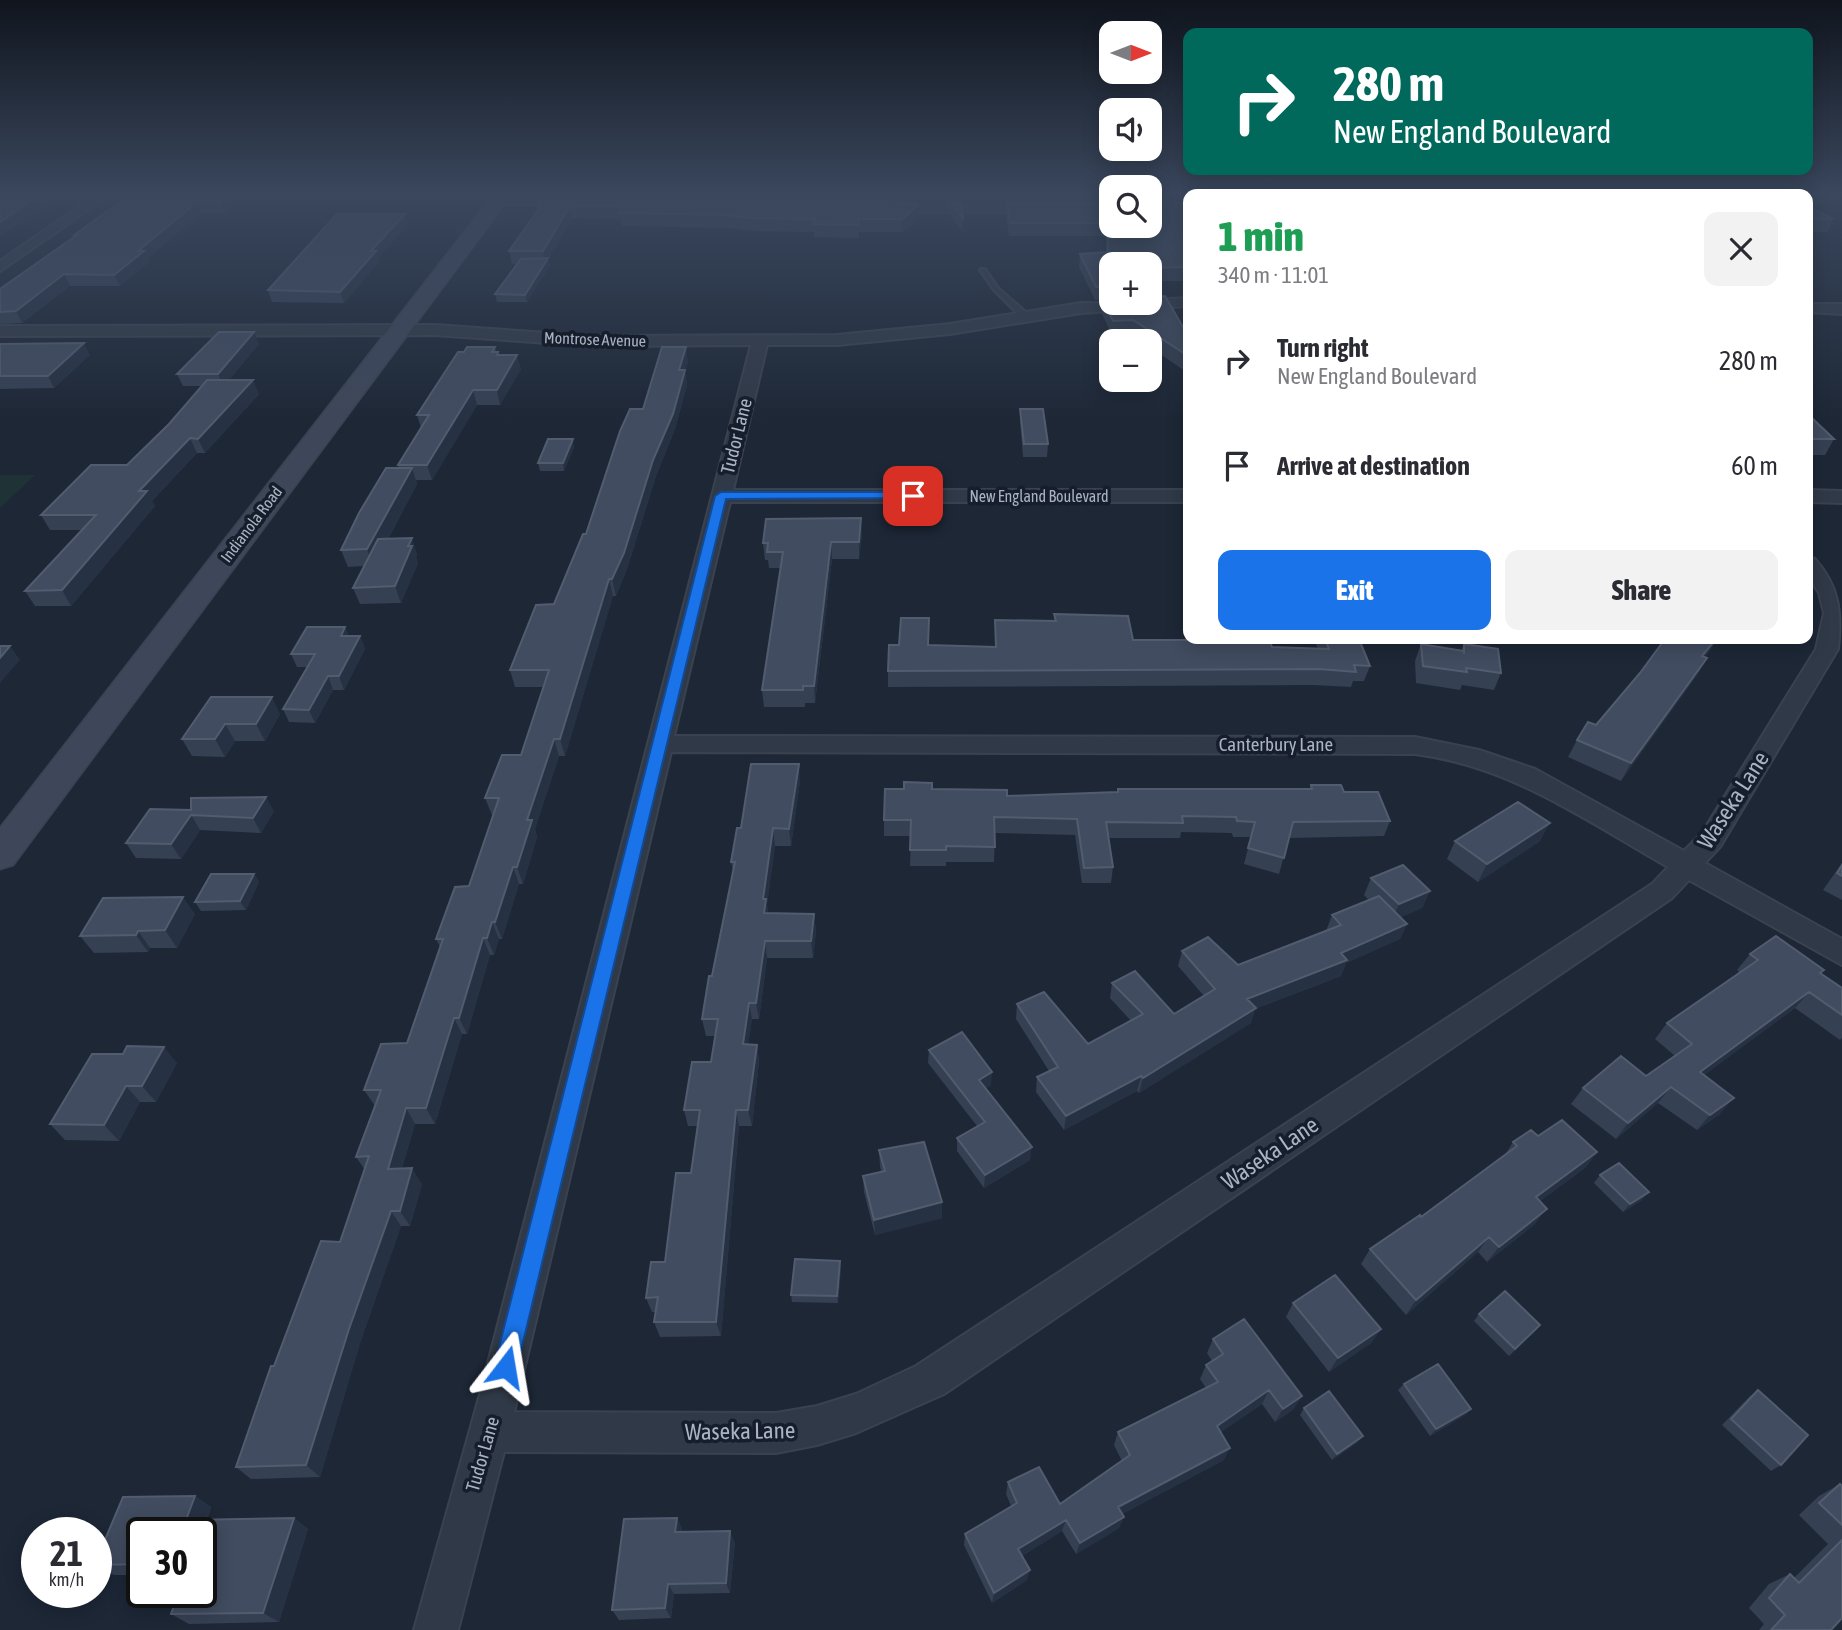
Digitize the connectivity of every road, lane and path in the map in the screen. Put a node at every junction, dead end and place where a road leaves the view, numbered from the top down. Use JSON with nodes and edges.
{"nodes":[{"id":1,"x":445,"y":270,"type":"edge"},
{"id":2,"x":984,"y":270,"type":"dead end"},
{"id":3,"x":1183,"y":302,"type":"edge"},
{"id":4,"x":1813,"y":309,"type":"edge"},
{"id":5,"x":1842,"y":309,"type":"edge"},
{"id":6,"x":1025,"y":316,"type":"junction"},
{"id":7,"x":399,"y":330,"type":"junction"},
{"id":8,"x":0,"y":331,"type":"edge"},
{"id":9,"x":760,"y":341,"type":"junction"},
{"id":10,"x":721,"y":496,"type":"junction"},
{"id":11,"x":1183,"y":496,"type":"edge"},
{"id":12,"x":1813,"y":496,"type":"edge"},
{"id":13,"x":1842,"y":497,"type":"edge"},
{"id":14,"x":1813,"y":570,"type":"edge"},
{"id":15,"x":659,"y":744,"type":"junction"},
{"id":16,"x":0,"y":855,"type":"edge"},
{"id":17,"x":1688,"y":866,"type":"junction"},
{"id":18,"x":1842,"y":953,"type":"edge"},
{"id":19,"x":488,"y":1432,"type":"junction"},
{"id":20,"x":436,"y":1630,"type":"edge"}],
"edges":[{"from":1,"to":7,"type":"street","name":"Indianola Road"},
{"from":2,"to":6,"type":"lane"},
{"from":3,"to":6,"type":"street","name":"Montrose Avenue"},
{"from":4,"to":5,"type":"street"},
{"from":6,"to":9,"type":"street","name":"Montrose Avenue"},
{"from":7,"to":8,"type":"street","name":"Montrose Avenue"},
{"from":7,"to":9,"type":"street","name":"Montrose Avenue"},
{"from":7,"to":16,"type":"street","name":"Indianola Road"},
{"from":9,"to":10,"type":"street","name":"Tudor Lane"},
{"from":10,"to":11,"type":"street","name":"New England Boulevard"},
{"from":10,"to":15,"type":"street","name":"Tudor Lane"},
{"from":12,"to":13,"type":"street"},
{"from":14,"to":17,"type":"street","name":"Waseka Lane"},
{"from":15,"to":17,"type":"street","name":"Canterbury Lane"},
{"from":15,"to":19,"type":"street","name":"Tudor Lane"},
{"from":17,"to":18,"type":"street","name":"Canterbury Lane"},
{"from":17,"to":19,"type":"street","name":"Waseka Lane"},
{"from":19,"to":20,"type":"street","name":"Tudor Lane"}]}
